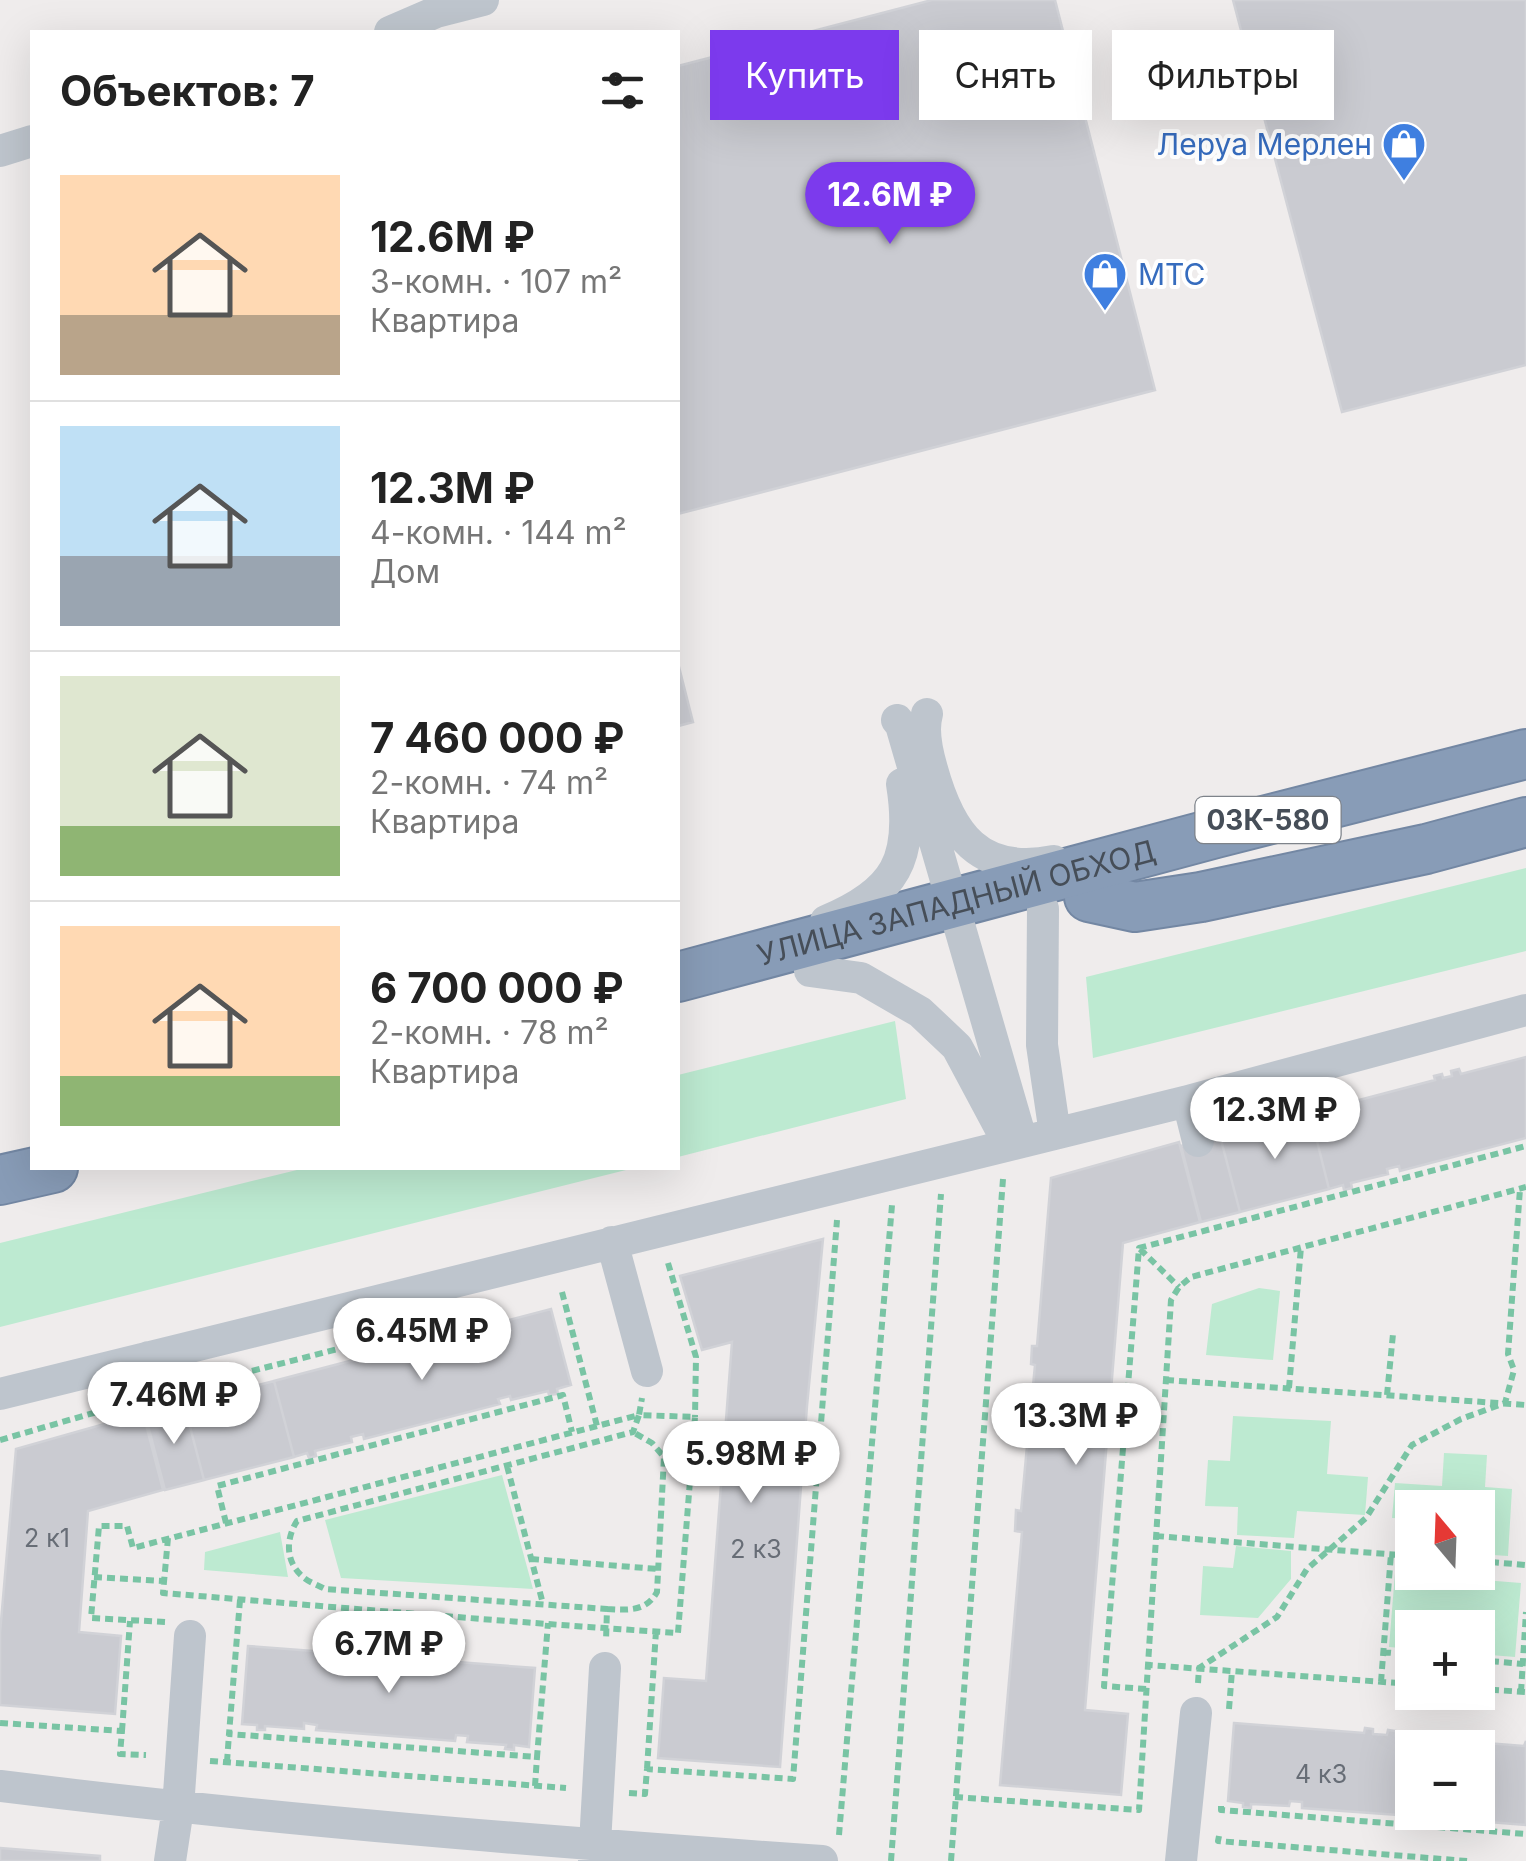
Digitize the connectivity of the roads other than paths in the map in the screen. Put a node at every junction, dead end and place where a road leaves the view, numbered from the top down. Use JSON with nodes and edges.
{"nodes":[{"id":1,"x":483,"y":0,"type":"edge"},
{"id":2,"x":395,"y":30,"type":"edge"},
{"id":3,"x":30,"y":142,"type":"edge"},
{"id":4,"x":0,"y":150,"type":"edge"},
{"id":5,"x":912,"y":717,"type":"junction"},
{"id":6,"x":1526,"y":754,"type":"edge"},
{"id":7,"x":1526,"y":786,"type":"edge"},
{"id":8,"x":939,"y":795,"type":"junction"},
{"id":9,"x":1526,"y":822,"type":"edge"},
{"id":10,"x":1216,"y":834,"type":"junction"},
{"id":11,"x":1089,"y":897,"type":"junction"},
{"id":12,"x":1043,"y":909,"type":"junction"},
{"id":13,"x":965,"y":915,"type":"junction"},
{"id":14,"x":680,"y":948,"type":"edge"},
{"id":15,"x":756,"y":956,"type":"junction"},
{"id":16,"x":810,"y":971,"type":"junction"},
{"id":17,"x":680,"y":976,"type":"edge"},
{"id":18,"x":680,"y":1005,"type":"edge"},
{"id":19,"x":1526,"y":1010,"type":"edge"},
{"id":20,"x":1188,"y":1101,"type":"junction"},
{"id":21,"x":1198,"y":1142,"type":"dead end"},
{"id":22,"x":1026,"y":1147,"type":"junction"},
{"id":23,"x":30,"y":1148,"type":"edge"},
{"id":24,"x":0,"y":1156,"type":"edge"},
{"id":25,"x":43,"y":1170,"type":"edge"},
{"id":26,"x":0,"y":1180,"type":"edge"},
{"id":27,"x":612,"y":1242,"type":"junction"},
{"id":28,"x":150,"y":1357,"type":"junction"},
{"id":29,"x":647,"y":1370,"type":"road end"},
{"id":30,"x":0,"y":1394,"type":"edge"},
{"id":31,"x":164,"y":1409,"type":"dead end"},
{"id":32,"x":183,"y":1629,"type":"road end"},
{"id":33,"x":605,"y":1668,"type":"road end"},
{"id":34,"x":1196,"y":1713,"type":"road end"},
{"id":35,"x":0,"y":1786,"type":"edge"},
{"id":36,"x":178,"y":1808,"type":"junction"},
{"id":37,"x":831,"y":1851,"type":"edge"},
{"id":38,"x":594,"y":1853,"type":"edge"},
{"id":39,"x":170,"y":1861,"type":"edge"},
{"id":40,"x":1181,"y":1861,"type":"edge"}],
"edges":[{"from":1,"to":2,"type":"street"},
{"from":3,"to":4,"type":"street"},
{"from":5,"to":8,"type":"street"},
{"from":5,"to":13,"type":"street"},
{"from":5,"to":15,"type":"street"},
{"from":6,"to":10,"type":"highway","name":"УЛИЦА ЗАПАДНЫЙ ОБХОД","number":"03К-580"},
{"from":7,"to":11,"type":"highway","name":"УЛИЦА ЗАПАДНЫЙ ОБХОД","number":"03К-580"},
{"from":8,"to":10,"type":"street"},
{"from":8,"to":13,"type":"street"},
{"from":9,"to":11,"type":"highway"},
{"from":10,"to":13,"type":"highway","name":"УЛИЦА ЗАПАДНЫЙ ОБХОД","number":"03К-580"},
{"from":11,"to":12,"type":"highway","name":"УЛИЦА ЗАПАДНЫЙ ОБХОД","number":"03К-580"},
{"from":12,"to":13,"type":"highway","name":"УЛИЦА ЗАПАДНЫЙ ОБХОД","number":"03К-580"},
{"from":12,"to":22,"type":"street"},
{"from":13,"to":15,"type":"highway","name":"УЛИЦА ЗАПАДНЫЙ ОБХОД","number":"03К-580"},
{"from":13,"to":16,"type":"highway","name":"УЛИЦА ЗАПАДНЫЙ ОБХОД","number":"03К-580"},
{"from":13,"to":22,"type":"street"},
{"from":14,"to":15,"type":"highway"},
{"from":15,"to":17,"type":"highway","name":"УЛИЦА ЗАПАДНЫЙ ОБХОД","number":"03К-580"},
{"from":16,"to":18,"type":"highway","name":"УЛИЦА ЗАПАДНЫЙ ОБХОД","number":"03К-580"},
{"from":16,"to":22,"type":"street"},
{"from":19,"to":20,"type":"street"},
{"from":20,"to":21,"type":"street"},
{"from":20,"to":22,"type":"street"},
{"from":22,"to":27,"type":"street"},
{"from":23,"to":24,"type":"highway"},
{"from":25,"to":26,"type":"highway"},
{"from":27,"to":28,"type":"street"},
{"from":27,"to":29,"type":"street"},
{"from":28,"to":30,"type":"street"},
{"from":28,"to":31,"type":"street"},
{"from":32,"to":36,"type":"street"},
{"from":33,"to":38,"type":"street"},
{"from":34,"to":40,"type":"street"},
{"from":35,"to":36,"type":"street"},
{"from":36,"to":38,"type":"street"},
{"from":36,"to":39,"type":"street"},
{"from":37,"to":38,"type":"street"}]}
